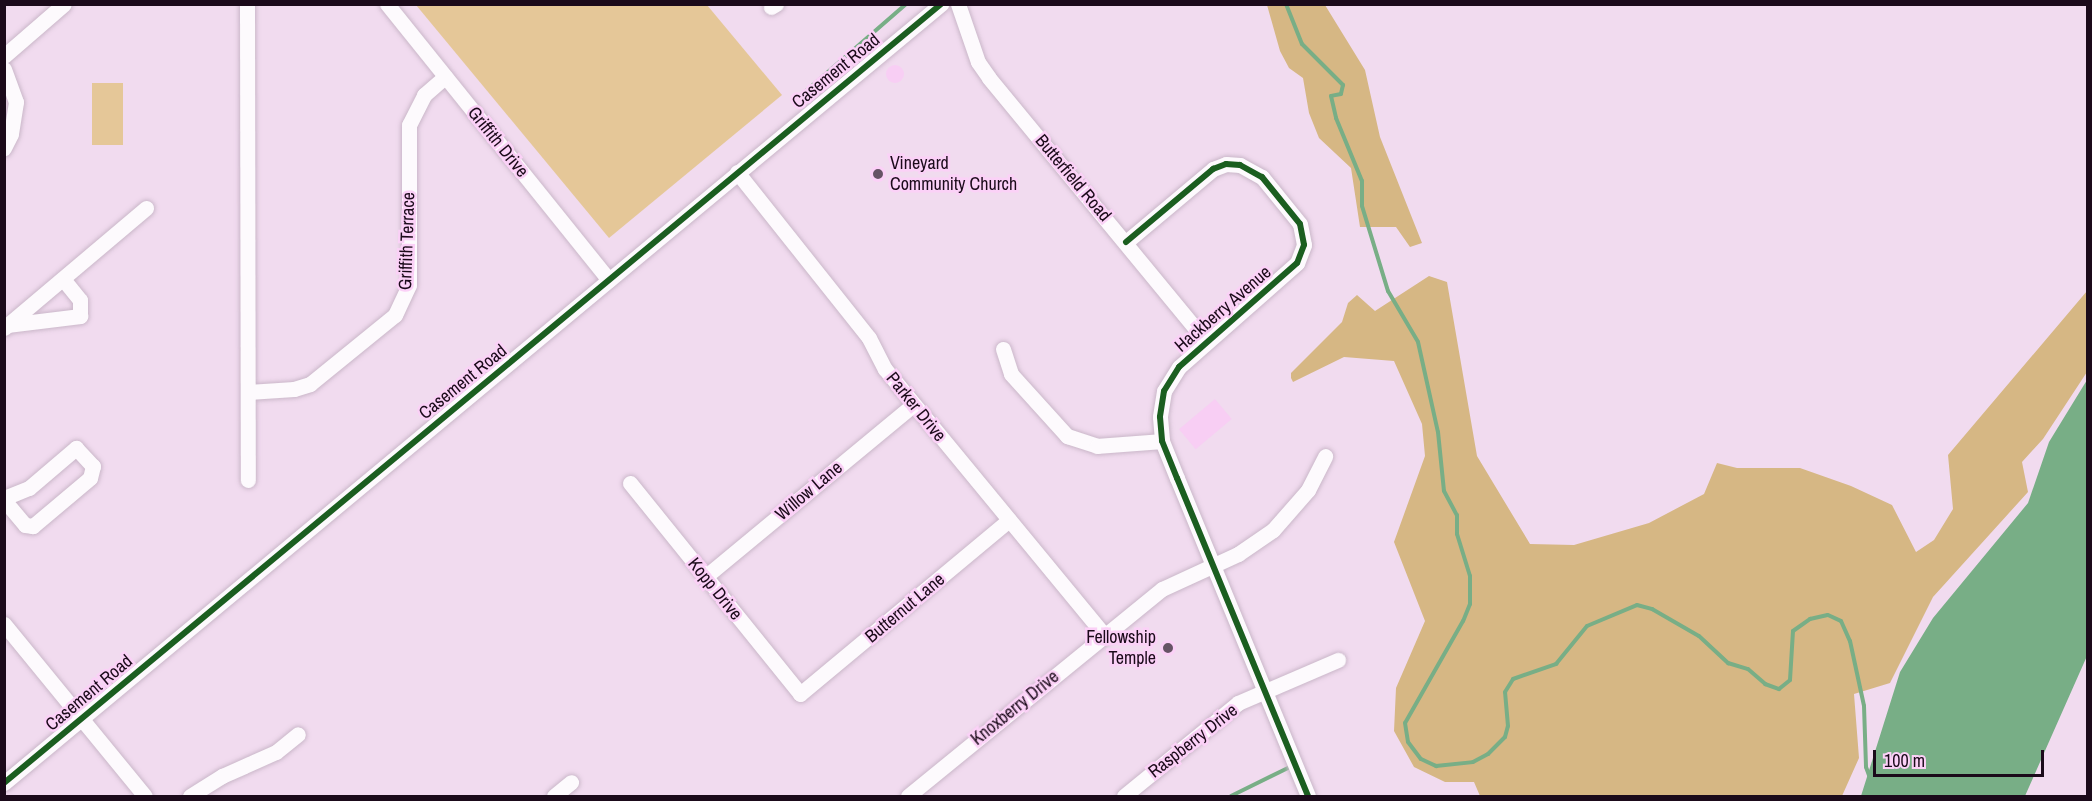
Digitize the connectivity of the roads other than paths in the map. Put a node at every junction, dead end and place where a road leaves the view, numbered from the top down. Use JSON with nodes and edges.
{"nodes":[{"id":1,"x":64,"y":4,"type":"edge"},
{"id":2,"x":248,"y":4,"type":"edge"},
{"id":3,"x":387,"y":4,"type":"edge"},
{"id":4,"x":941,"y":4,"type":"edge"},
{"id":5,"x":958,"y":4,"type":"edge"},
{"id":6,"x":4,"y":56,"type":"edge"},
{"id":7,"x":4,"y":69,"type":"edge"},
{"id":8,"x":445,"y":77,"type":"junction"},
{"id":9,"x":4,"y":148,"type":"edge"},
{"id":10,"x":736,"y":172,"type":"junction"},
{"id":11,"x":146,"y":208,"type":"dead end"},
{"id":12,"x":1126,"y":242,"type":"junction"},
{"id":13,"x":63,"y":279,"type":"junction"},
{"id":14,"x":609,"y":280,"type":"junction"},
{"id":15,"x":6,"y":326,"type":"edge"},
{"id":16,"x":1207,"y":342,"type":"junction"},
{"id":17,"x":1003,"y":349,"type":"dead end"},
{"id":18,"x":248,"y":392,"type":"junction"},
{"id":19,"x":913,"y":405,"type":"junction"},
{"id":20,"x":1162,"y":441,"type":"junction"},
{"id":21,"x":1325,"y":456,"type":"dead end"},
{"id":22,"x":248,"y":480,"type":"dead end"},
{"id":23,"x":630,"y":483,"type":"dead end"},
{"id":24,"x":4,"y":499,"type":"edge"},
{"id":25,"x":1009,"y":520,"type":"junction"},
{"id":26,"x":1214,"y":563,"type":"junction"},
{"id":27,"x":705,"y":577,"type":"junction"},
{"id":28,"x":4,"y":624,"type":"edge"},
{"id":29,"x":1104,"y":635,"type":"junction"},
{"id":30,"x":1338,"y":660,"type":"dead end"},
{"id":31,"x":1266,"y":691,"type":"junction"},
{"id":32,"x":800,"y":694,"type":"joint"},
{"id":33,"x":81,"y":719,"type":"junction"},
{"id":34,"x":298,"y":734,"type":"dead end"},
{"id":35,"x":571,"y":782,"type":"dead end"},
{"id":36,"x":4,"y":783,"type":"edge"},
{"id":37,"x":145,"y":796,"type":"edge"},
{"id":38,"x":190,"y":796,"type":"edge"},
{"id":39,"x":554,"y":796,"type":"edge"},
{"id":40,"x":908,"y":796,"type":"edge"},
{"id":41,"x":1124,"y":796,"type":"edge"},
{"id":42,"x":1308,"y":796,"type":"edge"}],
"edges":[{"from":1,"to":6,"type":"street"},
{"from":2,"to":18,"type":"street"},
{"from":3,"to":8,"type":"street","name":"Griffith Drive"},
{"from":4,"to":10,"type":"street","name":"Casement Road"},
{"from":5,"to":12,"type":"street","name":"Butterfield Road"},
{"from":7,"to":9,"type":"street"},
{"from":8,"to":14,"type":"street","name":"Griffith Drive"},
{"from":8,"to":18,"type":"street","name":"Griffith Terrace"},
{"from":10,"to":14,"type":"street","name":"Casement Road"},
{"from":10,"to":19,"type":"street","name":"Parker Drive"},
{"from":11,"to":13,"type":"street"},
{"from":12,"to":16,"type":"street","name":"Butterfield Road"},
{"from":12,"to":16,"type":"street","name":"Hackberry Avenue"},
{"from":13,"to":15,"type":"street"},
{"from":13,"to":15,"type":"street"},
{"from":14,"to":33,"type":"street","name":"Casement Road"},
{"from":16,"to":20,"type":"street","name":"Hackberry Avenue"},
{"from":17,"to":20,"type":"street"},
{"from":18,"to":22,"type":"street"},
{"from":19,"to":25,"type":"street","name":"Parker Drive"},
{"from":19,"to":27,"type":"street","name":"Willow Lane"},
{"from":20,"to":26,"type":"street","name":"Hackberry Avenue"},
{"from":21,"to":26,"type":"street","name":"Knoxberry Drive"},
{"from":23,"to":27,"type":"street","name":"Kopp Drive"},
{"from":24,"to":24,"type":"street"},
{"from":25,"to":29,"type":"street","name":"Parker Drive"},
{"from":25,"to":32,"type":"street","name":"Butternut Lane"},
{"from":26,"to":29,"type":"street","name":"Knoxberry Drive"},
{"from":26,"to":31,"type":"street","name":"Hackberry Avenue"},
{"from":27,"to":32,"type":"street","name":"Kopp Drive"},
{"from":28,"to":33,"type":"street"},
{"from":29,"to":40,"type":"street","name":"Knoxberry Drive"},
{"from":30,"to":31,"type":"street","name":"Raspberry Drive"},
{"from":31,"to":41,"type":"street","name":"Raspberry Drive"},
{"from":31,"to":42,"type":"street","name":"Hackberry Avenue"},
{"from":33,"to":36,"type":"street","name":"Casement Road"},
{"from":33,"to":37,"type":"street"},
{"from":34,"to":38,"type":"street"},
{"from":35,"to":39,"type":"street"}]}
